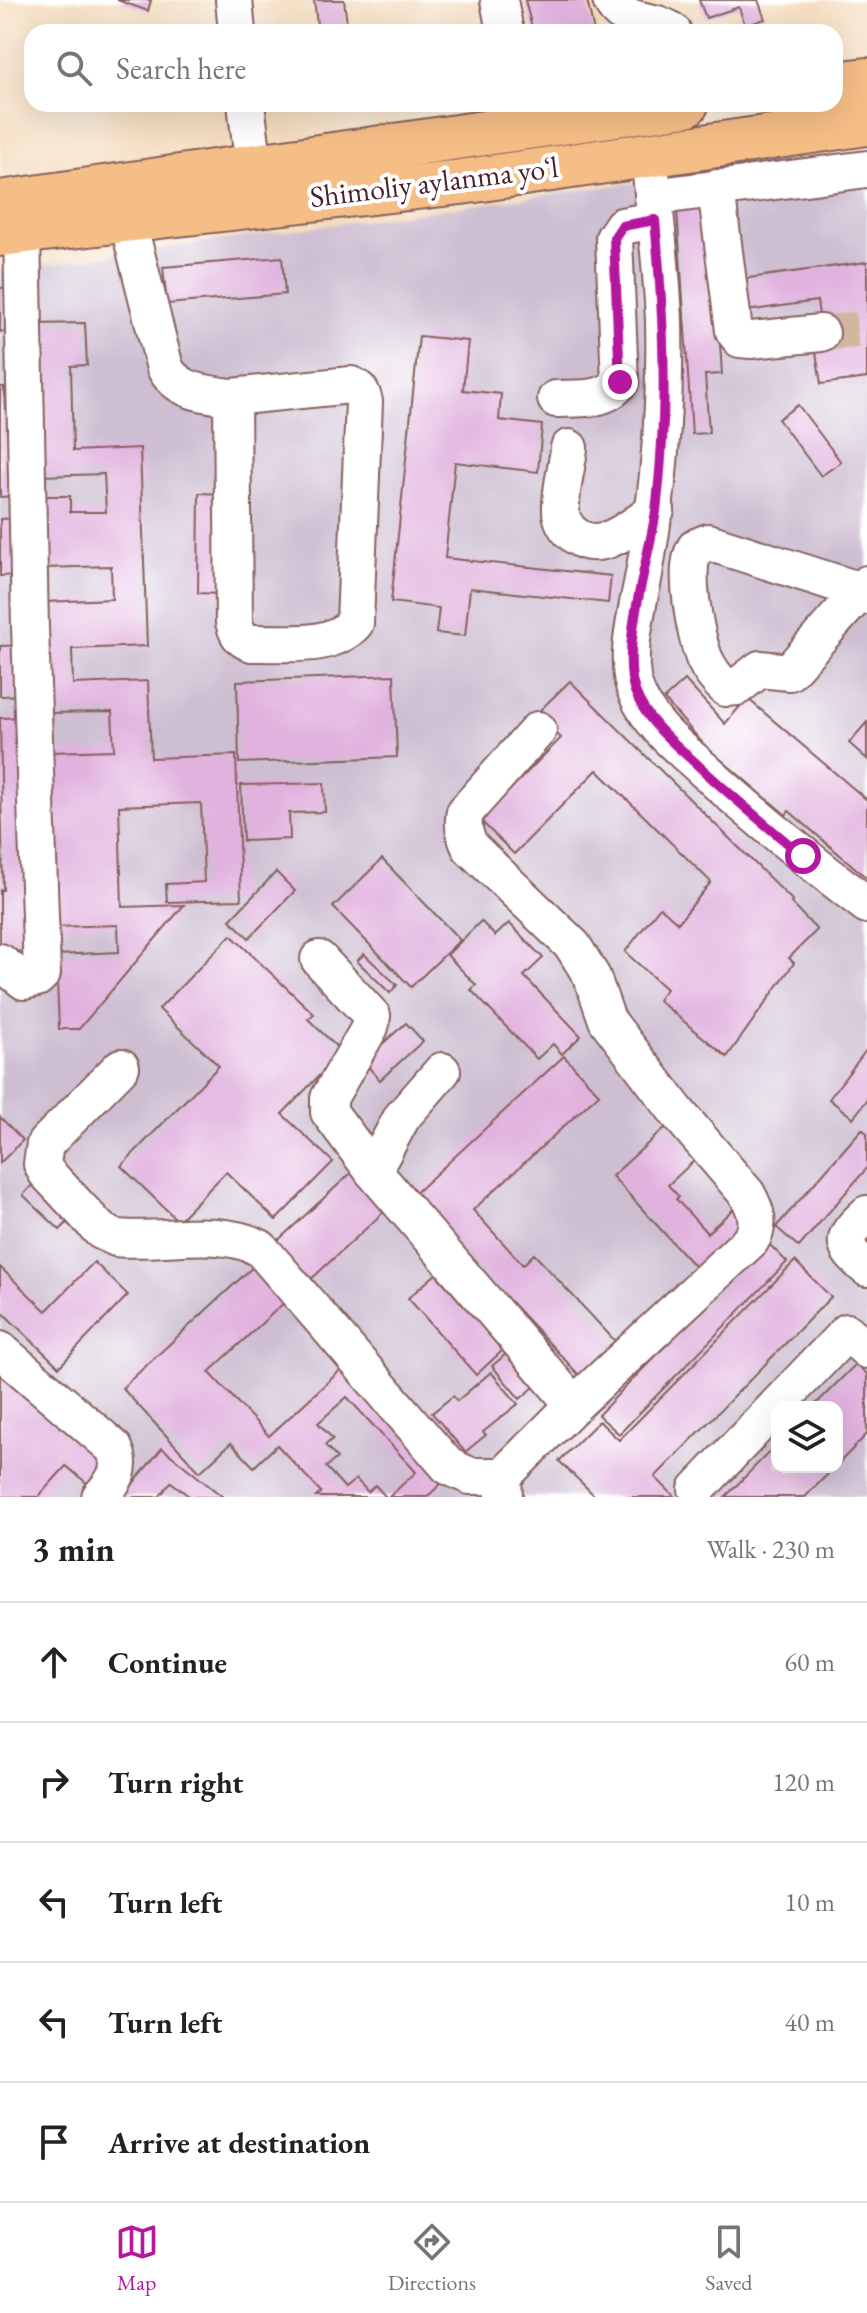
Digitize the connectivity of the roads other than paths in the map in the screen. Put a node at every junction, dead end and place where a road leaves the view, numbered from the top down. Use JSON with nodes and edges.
{"nodes":[{"id":1,"x":234,"y":0,"type":"edge"},
{"id":2,"x":499,"y":0,"type":"edge"},
{"id":3,"x":611,"y":0,"type":"edge"},
{"id":4,"x":236,"y":24,"type":"edge"},
{"id":5,"x":504,"y":24,"type":"edge"},
{"id":6,"x":663,"y":24,"type":"edge"},
{"id":7,"x":867,"y":80,"type":"edge"},
{"id":8,"x":843,"y":83,"type":"edge"},
{"id":9,"x":247,"y":112,"type":"edge"},
{"id":10,"x":577,"y":112,"type":"edge"},
{"id":11,"x":522,"y":116,"type":"edge"},
{"id":12,"x":867,"y":123,"type":"edge"},
{"id":13,"x":453,"y":139,"type":"junction"},
{"id":14,"x":649,"y":153,"type":"junction"},
{"id":15,"x":254,"y":167,"type":"junction"},
{"id":16,"x":867,"y":169,"type":"edge"},
{"id":17,"x":461,"y":182,"type":"junction"},
{"id":18,"x":716,"y":188,"type":"junction"},
{"id":19,"x":654,"y":208,"type":"junction"},
{"id":20,"x":127,"y":218,"type":"junction"},
{"id":21,"x":7,"y":222,"type":"edge"},
{"id":22,"x":821,"y":333,"type":"tunnel mouth"},
{"id":23,"x":232,"y":397,"type":"junction"},
{"id":24,"x":556,"y":399,"type":"dead end"},
{"id":25,"x":569,"y":448,"type":"dead end"},
{"id":26,"x":656,"y":510,"type":"junction"},
{"id":27,"x":865,"y":590,"type":"edge"},
{"id":28,"x":538,"y":730,"type":"dead end"},
{"id":29,"x":867,"y":905,"type":"edge"},
{"id":30,"x":319,"y":959,"type":"dead end"},
{"id":31,"x":0,"y":962,"type":"edge"},
{"id":32,"x":121,"y":1067,"type":"dead end"},
{"id":33,"x":442,"y":1071,"type":"dead end"},
{"id":34,"x":373,"y":1171,"type":"junction"},
{"id":35,"x":867,"y":1214,"type":"edge"},
{"id":36,"x":867,"y":1268,"type":"edge"},
{"id":37,"x":860,"y":1331,"type":"edge"},
{"id":38,"x":0,"y":1350,"type":"edge"},
{"id":39,"x":574,"y":1405,"type":"junction"},
{"id":40,"x":504,"y":1487,"type":"edge"},
{"id":41,"x":697,"y":1489,"type":"dead end"},
{"id":42,"x":100,"y":1497,"type":"edge"}],
"edges":[{"from":1,"to":4,"type":"street"},
{"from":2,"to":5,"type":"street"},
{"from":3,"to":6,"type":"street"},
{"from":7,"to":8,"type":"main road"},
{"from":9,"to":15,"type":"street"},
{"from":10,"to":11,"type":"main road","name":"Shimoliy aylanma yoʻl"},
{"from":11,"to":13,"type":"main road","name":"Shimoliy aylanma yoʻl"},
{"from":12,"to":14,"type":"main road","name":"Shimoliy aylanma yoʻl"},
{"from":13,"to":15,"type":"main road","name":"Shimoliy aylanma yoʻl"},
{"from":13,"to":17,"type":"main road"},
{"from":14,"to":17,"type":"main road","name":"Shimoliy aylanma yoʻl"},
{"from":14,"to":19,"type":"street"},
{"from":15,"to":21,"type":"main road","name":"Shimoliy aylanma yoʻl"},
{"from":16,"to":18,"type":"street"},
{"from":17,"to":20,"type":"main road","name":"Shimoliy aylanma yoʻl"},
{"from":18,"to":19,"type":"street"},
{"from":18,"to":22,"type":"street"},
{"from":19,"to":24,"type":"street"},
{"from":19,"to":26,"type":"street"},
{"from":20,"to":21,"type":"main road","name":"Shimoliy aylanma yoʻl"},
{"from":20,"to":23,"type":"street"},
{"from":21,"to":31,"type":"street"},
{"from":23,"to":23,"type":"street"},
{"from":25,"to":26,"type":"street"},
{"from":26,"to":29,"type":"street"},
{"from":27,"to":27,"type":"street"},
{"from":28,"to":39,"type":"street"},
{"from":30,"to":34,"type":"street"},
{"from":32,"to":40,"type":"street"},
{"from":33,"to":34,"type":"street"},
{"from":34,"to":39,"type":"street"},
{"from":35,"to":36,"type":"street"},
{"from":37,"to":41,"type":"street"},
{"from":38,"to":42,"type":"street"},
{"from":39,"to":40,"type":"street"}]}
